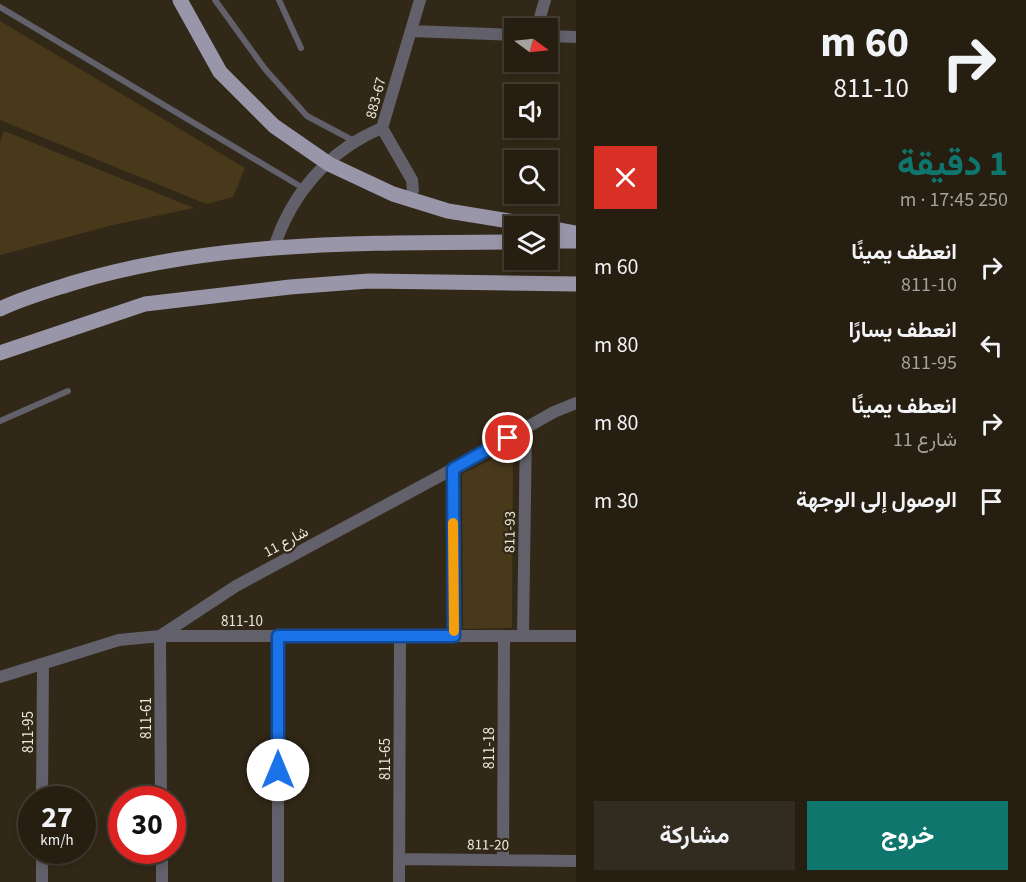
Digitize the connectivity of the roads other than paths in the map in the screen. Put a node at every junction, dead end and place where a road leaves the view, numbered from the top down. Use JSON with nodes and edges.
{"nodes":[{"id":1,"x":180,"y":0,"type":"edge"},
{"id":2,"x":215,"y":0,"type":"edge"},
{"id":3,"x":279,"y":0,"type":"edge"},
{"id":4,"x":420,"y":0,"type":"edge"},
{"id":5,"x":545,"y":0,"type":"edge"},
{"id":6,"x":0,"y":7,"type":"edge"},
{"id":7,"x":540,"y":18,"type":"edge"},
{"id":8,"x":411,"y":31,"type":"junction"},
{"id":9,"x":504,"y":34,"type":"edge"},
{"id":10,"x":558,"y":36,"type":"edge"},
{"id":11,"x":576,"y":37,"type":"edge"},
{"id":12,"x":302,"y":48,"type":"dead end"},
{"id":13,"x":382,"y":128,"type":"junction"},
{"id":14,"x":354,"y":141,"type":"junction"},
{"id":15,"x":329,"y":164,"type":"junction"},
{"id":16,"x":303,"y":188,"type":"junction"},
{"id":17,"x":409,"y":198,"type":"junction"},
{"id":18,"x":504,"y":220,"type":"edge"},
{"id":19,"x":558,"y":230,"type":"edge"},
{"id":20,"x":576,"y":233,"type":"edge"},
{"id":21,"x":576,"y":241,"type":"edge"},
{"id":22,"x":504,"y":242,"type":"edge"},
{"id":23,"x":558,"y":242,"type":"edge"},
{"id":24,"x":274,"y":248,"type":"junction"},
{"id":25,"x":576,"y":284,"type":"edge"},
{"id":26,"x":0,"y":309,"type":"edge"},
{"id":27,"x":0,"y":353,"type":"edge"},
{"id":28,"x":68,"y":391,"type":"dead end"},
{"id":29,"x":576,"y":403,"type":"edge"},
{"id":30,"x":0,"y":421,"type":"edge"},
{"id":31,"x":526,"y":428,"type":"junction"},
{"id":32,"x":453,"y":469,"type":"junction"},
{"id":33,"x":160,"y":636,"type":"junction"},
{"id":34,"x":278,"y":636,"type":"junction"},
{"id":35,"x":400,"y":636,"type":"junction"},
{"id":36,"x":454,"y":636,"type":"junction"},
{"id":37,"x":504,"y":636,"type":"junction"},
{"id":38,"x":523,"y":636,"type":"junction"},
{"id":39,"x":576,"y":636,"type":"edge"},
{"id":40,"x":43,"y":665,"type":"junction"},
{"id":41,"x":0,"y":677,"type":"edge"},
{"id":42,"x":42,"y":786,"type":"edge"},
{"id":43,"x":162,"y":786,"type":"edge"},
{"id":44,"x":400,"y":859,"type":"junction"},
{"id":45,"x":503,"y":860,"type":"junction"},
{"id":46,"x":576,"y":861,"type":"edge"},
{"id":47,"x":42,"y":864,"type":"edge"},
{"id":48,"x":162,"y":864,"type":"edge"},
{"id":49,"x":42,"y":882,"type":"edge"},
{"id":50,"x":162,"y":882,"type":"edge"},
{"id":51,"x":278,"y":882,"type":"edge"},
{"id":52,"x":399,"y":882,"type":"edge"}],
"edges":[{"from":1,"to":15,"type":"main road"},
{"from":2,"to":14,"type":"lane"},
{"from":3,"to":12,"type":"lane"},
{"from":4,"to":8,"type":"street","name":"883-67"},
{"from":5,"to":7,"type":"street"},
{"from":6,"to":16,"type":"lane"},
{"from":8,"to":9,"type":"street"},
{"from":8,"to":13,"type":"street","name":"883-67"},
{"from":10,"to":11,"type":"street"},
{"from":13,"to":14,"type":"street"},
{"from":13,"to":17,"type":"street","name":"883-67"},
{"from":14,"to":15,"type":"street"},
{"from":15,"to":16,"type":"street"},
{"from":15,"to":17,"type":"main road"},
{"from":16,"to":24,"type":"street"},
{"from":17,"to":18,"type":"main road"},
{"from":19,"to":20,"type":"main road"},
{"from":21,"to":23,"type":"main road"},
{"from":22,"to":24,"type":"main road"},
{"from":24,"to":26,"type":"main road"},
{"from":25,"to":27,"type":"main road"},
{"from":28,"to":30,"type":"lane"},
{"from":29,"to":31,"type":"street","name":"شارع 11"},
{"from":31,"to":32,"type":"street","name":"شارع 11"},
{"from":31,"to":38,"type":"street","name":"811-93"},
{"from":32,"to":33,"type":"street","name":"شارع 11"},
{"from":32,"to":36,"type":"street"},
{"from":33,"to":34,"type":"street","name":"811-10"},
{"from":33,"to":40,"type":"street","name":"شارع 11"},
{"from":33,"to":43,"type":"street","name":"811-61"},
{"from":34,"to":35,"type":"street","name":"811-10"},
{"from":34,"to":51,"type":"street"},
{"from":35,"to":36,"type":"street","name":"811-10"},
{"from":35,"to":44,"type":"street","name":"811-65"},
{"from":36,"to":37,"type":"street","name":"811-10"},
{"from":37,"to":38,"type":"street","name":"811-10"},
{"from":37,"to":45,"type":"street","name":"811-18"},
{"from":38,"to":39,"type":"street","name":"811-10"},
{"from":40,"to":41,"type":"street","name":"شارع 11"},
{"from":40,"to":42,"type":"street","name":"811-95"},
{"from":44,"to":45,"type":"street","name":"811-20"},
{"from":44,"to":52,"type":"street","name":"811-65"},
{"from":45,"to":46,"type":"street","name":"811-20"},
{"from":47,"to":49,"type":"street"},
{"from":48,"to":50,"type":"street"}]}
